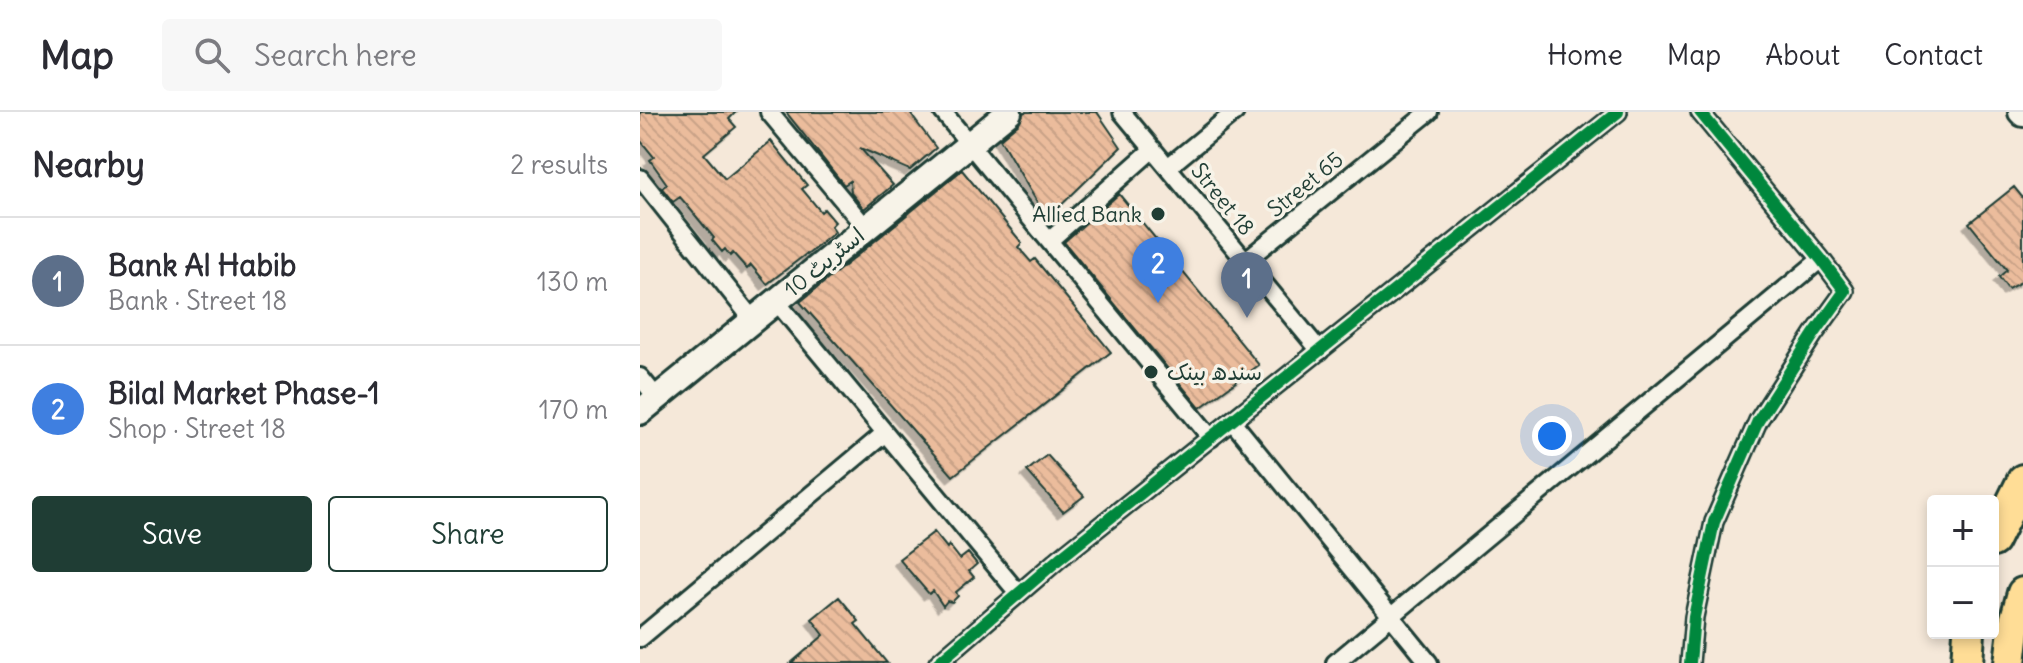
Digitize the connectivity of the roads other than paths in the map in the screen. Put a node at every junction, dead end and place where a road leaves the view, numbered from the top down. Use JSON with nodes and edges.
{"nodes":[{"id":1,"x":769,"y":112,"type":"edge"},
{"id":2,"x":943,"y":112,"type":"edge"},
{"id":3,"x":1009,"y":112,"type":"edge"},
{"id":4,"x":1122,"y":112,"type":"edge"},
{"id":5,"x":1235,"y":112,"type":"edge"},
{"id":6,"x":1429,"y":112,"type":"edge"},
{"id":7,"x":1618,"y":112,"type":"edge"},
{"id":8,"x":1700,"y":112,"type":"edge"},
{"id":9,"x":969,"y":144,"type":"junction"},
{"id":10,"x":1153,"y":149,"type":"junction"},
{"id":11,"x":1168,"y":167,"type":"junction"},
{"id":12,"x":640,"y":178,"type":"edge"},
{"id":13,"x":866,"y":228,"type":"junction"},
{"id":14,"x":1049,"y":241,"type":"junction"},
{"id":15,"x":1821,"y":259,"type":"junction"},
{"id":16,"x":1245,"y":261,"type":"junction"},
{"id":17,"x":776,"y":301,"type":"junction"},
{"id":18,"x":753,"y":320,"type":"junction"},
{"id":19,"x":1320,"y":351,"type":"junction"},
{"id":20,"x":640,"y":377,"type":"edge"},
{"id":21,"x":649,"y":405,"type":"edge"},
{"id":22,"x":1232,"y":421,"type":"junction"},
{"id":23,"x":885,"y":433,"type":"junction"},
{"id":24,"x":1211,"y":438,"type":"junction"},
{"id":25,"x":2023,"y":480,"type":"edge"},
{"id":26,"x":1999,"y":529,"type":"edge"},
{"id":27,"x":1018,"y":593,"type":"junction"},
{"id":28,"x":2023,"y":593,"type":"edge"},
{"id":29,"x":1391,"y":617,"type":"junction"},
{"id":30,"x":640,"y":638,"type":"edge"},
{"id":31,"x":1969,"y":639,"type":"edge"},
{"id":32,"x":938,"y":663,"type":"edge"},
{"id":33,"x":1335,"y":663,"type":"edge"},
{"id":34,"x":1429,"y":663,"type":"edge"},
{"id":35,"x":1690,"y":663,"type":"edge"},
{"id":36,"x":1967,"y":663,"type":"edge"},
{"id":37,"x":2010,"y":663,"type":"edge"}],
"edges":[{"from":1,"to":13,"type":"street"},
{"from":2,"to":9,"type":"street"},
{"from":3,"to":9,"type":"street","name":"اسٹریٹ 10"},
{"from":4,"to":10,"type":"street","name":"Street 18"},
{"from":5,"to":11,"type":"street"},
{"from":6,"to":16,"type":"street","name":"Street 65"},
{"from":7,"to":19,"type":"street"},
{"from":8,"to":15,"type":"street"},
{"from":9,"to":13,"type":"street","name":"اسٹریٹ 10"},
{"from":9,"to":14,"type":"street"},
{"from":10,"to":11,"type":"street","name":"Street 18"},
{"from":10,"to":14,"type":"street"},
{"from":11,"to":16,"type":"street","name":"Street 18"},
{"from":12,"to":18,"type":"street"},
{"from":13,"to":17,"type":"street","name":"اسٹریٹ 10"},
{"from":14,"to":24,"type":"street"},
{"from":15,"to":29,"type":"street"},
{"from":15,"to":35,"type":"street"},
{"from":16,"to":19,"type":"street","name":"Street 18"},
{"from":17,"to":18,"type":"street","name":"اسٹریٹ 10"},
{"from":17,"to":23,"type":"street"},
{"from":18,"to":21,"type":"street","name":"اسٹریٹ 10"},
{"from":19,"to":22,"type":"street"},
{"from":20,"to":21,"type":"street"},
{"from":22,"to":24,"type":"street"},
{"from":22,"to":29,"type":"street"},
{"from":23,"to":27,"type":"street"},
{"from":23,"to":30,"type":"street"},
{"from":24,"to":27,"type":"street"},
{"from":25,"to":26,"type":"highway"},
{"from":27,"to":32,"type":"street"},
{"from":28,"to":37,"type":"highway"},
{"from":29,"to":33,"type":"street"},
{"from":29,"to":34,"type":"street"},
{"from":31,"to":36,"type":"highway"}]}
